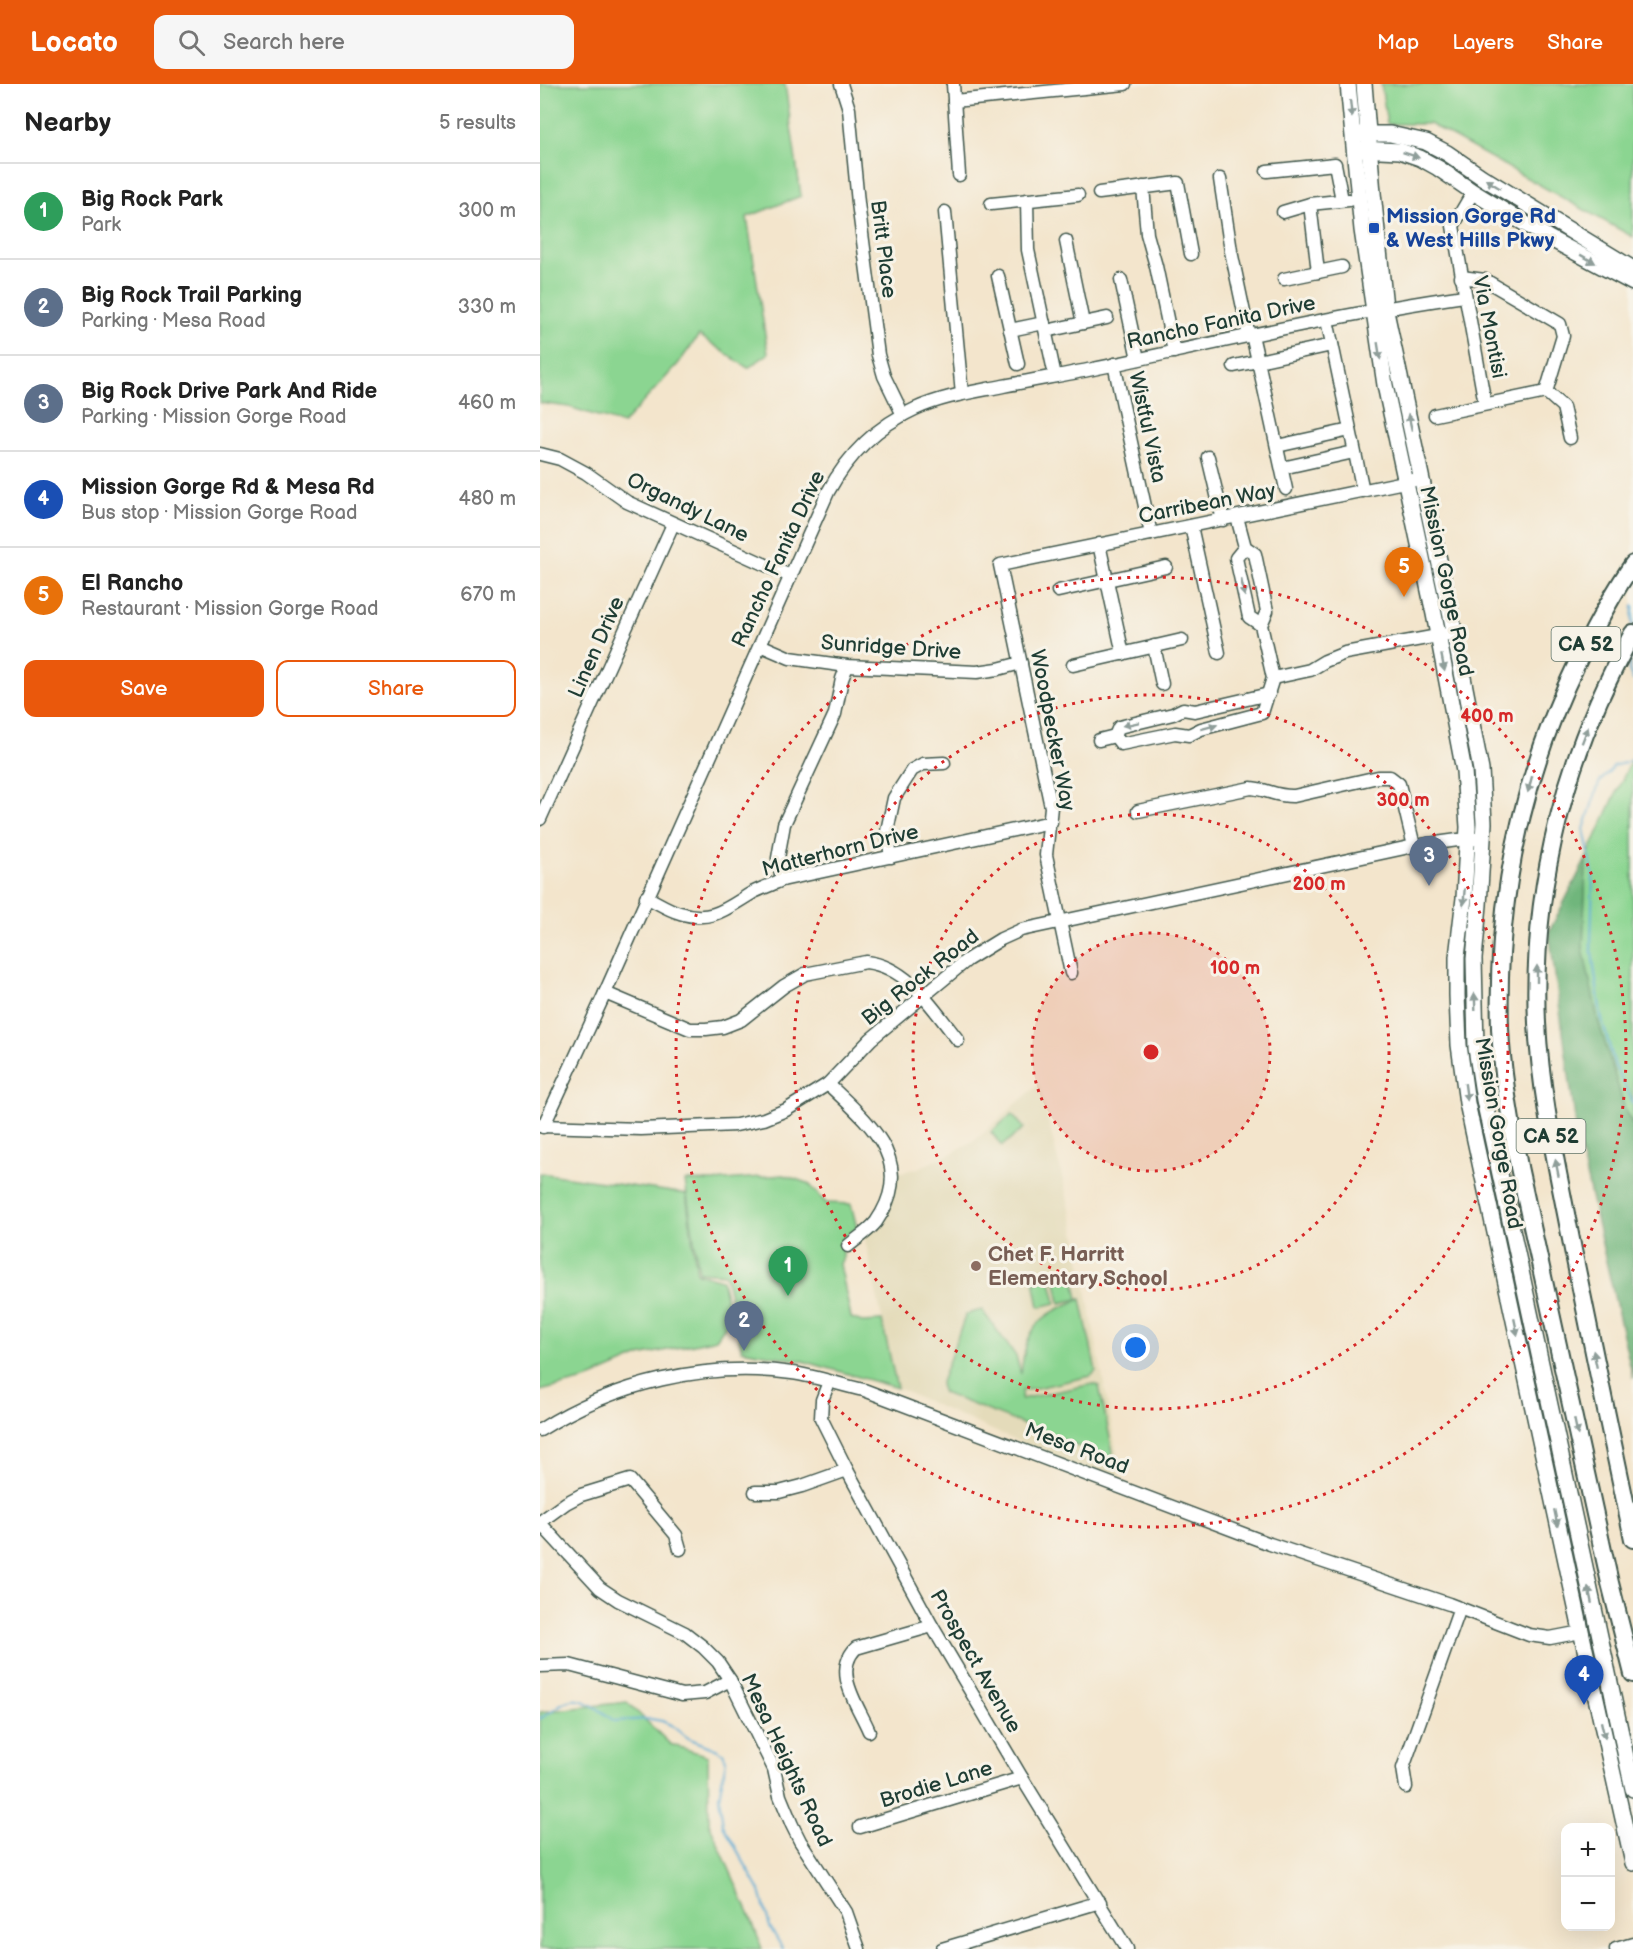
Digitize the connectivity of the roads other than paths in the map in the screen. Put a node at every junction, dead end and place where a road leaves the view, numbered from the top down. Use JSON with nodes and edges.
{"nodes":[{"id":1,"x":841,"y":84,"type":"edge"},
{"id":2,"x":953,"y":84,"type":"edge"},
{"id":3,"x":1125,"y":84,"type":"edge"},
{"id":4,"x":1348,"y":84,"type":"edge"},
{"id":5,"x":1364,"y":84,"type":"edge"},
{"id":6,"x":954,"y":101,"type":"junction"},
{"id":7,"x":1362,"y":142,"type":"junction"},
{"id":8,"x":1267,"y":171,"type":"dead end"},
{"id":9,"x":959,"y":175,"type":"dead end"},
{"id":10,"x":1220,"y":179,"type":"dead end"},
{"id":11,"x":1143,"y":188,"type":"junction"},
{"id":12,"x":1473,"y":192,"type":"junction"},
{"id":13,"x":1099,"y":193,"type":"dead end"},
{"id":14,"x":1078,"y":195,"type":"dead end"},
{"id":15,"x":1359,"y":198,"type":"junction"},
{"id":16,"x":1027,"y":200,"type":"junction"},
{"id":17,"x":1342,"y":200,"type":"junction"},
{"id":18,"x":991,"y":204,"type":"dead end"},
{"id":19,"x":1310,"y":204,"type":"junction"},
{"id":20,"x":945,"y":212,"type":"dead end"},
{"id":21,"x":1283,"y":212,"type":"dead end"},
{"id":22,"x":1066,"y":241,"type":"dead end"},
{"id":23,"x":1191,"y":254,"type":"dead end"},
{"id":24,"x":1342,"y":267,"type":"dead end"},
{"id":25,"x":1633,"y":269,"type":"edge"},
{"id":26,"x":1318,"y":272,"type":"junction"},
{"id":27,"x":998,"y":276,"type":"dead end"},
{"id":28,"x":1461,"y":278,"type":"junction"},
{"id":29,"x":1284,"y":279,"type":"dead end"},
{"id":30,"x":1121,"y":280,"type":"dead end"},
{"id":31,"x":1633,"y":283,"type":"edge"},
{"id":32,"x":1464,"y":296,"type":"junction"},
{"id":33,"x":1379,"y":309,"type":"junction"},
{"id":34,"x":1107,"y":318,"type":"dead end"},
{"id":35,"x":1327,"y":320,"type":"junction"},
{"id":36,"x":1083,"y":323,"type":"junction"},
{"id":37,"x":1045,"y":327,"type":"junction"},
{"id":38,"x":1010,"y":330,"type":"junction"},
{"id":39,"x":1251,"y":336,"type":"junction"},
{"id":40,"x":1332,"y":345,"type":"junction"},
{"id":41,"x":1174,"y":352,"type":"junction"},
{"id":42,"x":1138,"y":359,"type":"junction"},
{"id":43,"x":1258,"y":360,"type":"junction"},
{"id":44,"x":1018,"y":364,"type":"dead end"},
{"id":45,"x":1114,"y":364,"type":"junction"},
{"id":46,"x":1234,"y":366,"type":"dead end"},
{"id":47,"x":1055,"y":376,"type":"junction"},
{"id":48,"x":1546,"y":392,"type":"junction"},
{"id":49,"x":962,"y":394,"type":"junction"},
{"id":50,"x":1485,"y":404,"type":"junction"},
{"id":51,"x":903,"y":415,"type":"junction"},
{"id":52,"x":1435,"y":415,"type":"dead end"},
{"id":53,"x":1350,"y":430,"type":"junction"},
{"id":54,"x":1570,"y":438,"type":"dead end"},
{"id":55,"x":1277,"y":446,"type":"junction"},
{"id":56,"x":1354,"y":452,"type":"junction"},
{"id":57,"x":540,"y":454,"type":"edge"},
{"id":58,"x":1208,"y":457,"type":"dead end"},
{"id":59,"x":1282,"y":468,"type":"junction"},
{"id":60,"x":1422,"y":479,"type":"junction"},
{"id":61,"x":1406,"y":482,"type":"junction"},
{"id":62,"x":1286,"y":489,"type":"dead end"},
{"id":63,"x":1363,"y":491,"type":"junction"},
{"id":64,"x":1237,"y":517,"type":"junction"},
{"id":65,"x":1223,"y":520,"type":"junction"},
{"id":66,"x":673,"y":524,"type":"junction"},
{"id":67,"x":1191,"y":526,"type":"junction"},
{"id":68,"x":1151,"y":534,"type":"junction"},
{"id":69,"x":1418,"y":537,"type":"junction"},
{"id":70,"x":1099,"y":544,"type":"junction"},
{"id":71,"x":1245,"y":547,"type":"junction"},
{"id":72,"x":1633,"y":564,"type":"edge"},
{"id":73,"x":1000,"y":565,"type":"joint"},
{"id":74,"x":1166,"y":567,"type":"dead end"},
{"id":75,"x":1441,"y":571,"type":"junction"},
{"id":76,"x":790,"y":576,"type":"junction"},
{"id":77,"x":1107,"y":580,"type":"junction"},
{"id":78,"x":1058,"y":591,"type":"dead end"},
{"id":79,"x":1261,"y":625,"type":"junction"},
{"id":80,"x":1454,"y":633,"type":"junction"},
{"id":81,"x":1633,"y":633,"type":"edge"},
{"id":82,"x":1438,"y":636,"type":"junction"},
{"id":83,"x":1182,"y":640,"type":"dead end"},
{"id":84,"x":760,"y":645,"type":"junction"},
{"id":85,"x":1154,"y":646,"type":"junction"},
{"id":86,"x":1219,"y":653,"type":"dead end"},
{"id":87,"x":1123,"y":654,"type":"junction"},
{"id":88,"x":1021,"y":663,"type":"junction"},
{"id":89,"x":1073,"y":665,"type":"dead end"},
{"id":90,"x":847,"y":666,"type":"junction"},
{"id":91,"x":1273,"y":678,"type":"junction"},
{"id":92,"x":1162,"y":684,"type":"dead end"},
{"id":93,"x":1268,"y":697,"type":"junction"},
{"id":94,"x":1173,"y":714,"type":"junction"},
{"id":95,"x":1178,"y":733,"type":"junction"},
{"id":96,"x":1115,"y":736,"type":"junction"},
{"id":97,"x":1099,"y":740,"type":"dead end"},
{"id":98,"x":944,"y":763,"type":"dead end"},
{"id":99,"x":1138,"y":811,"type":"dead end"},
{"id":100,"x":540,"y":819,"type":"edge"},
{"id":101,"x":1051,"y":822,"type":"junction"},
{"id":102,"x":1467,"y":839,"type":"junction"},
{"id":103,"x":1484,"y":839,"type":"junction"},
{"id":104,"x":1414,"y":846,"type":"junction"},
{"id":105,"x":891,"y":857,"type":"junction"},
{"id":106,"x":782,"y":880,"type":"junction"},
{"id":107,"x":646,"y":897,"type":"junction"},
{"id":108,"x":1059,"y":921,"type":"junction"},
{"id":109,"x":1071,"y":972,"type":"dead end"},
{"id":110,"x":605,"y":993,"type":"junction"},
{"id":111,"x":922,"y":996,"type":"junction"},
{"id":112,"x":958,"y":1040,"type":"dead end"},
{"id":113,"x":828,"y":1084,"type":"junction"},
{"id":114,"x":541,"y":1126,"type":"edge"},
{"id":115,"x":848,"y":1246,"type":"dead end"},
{"id":116,"x":829,"y":1382,"type":"junction"},
{"id":117,"x":540,"y":1430,"type":"edge"},
{"id":118,"x":847,"y":1470,"type":"junction"},
{"id":119,"x":755,"y":1492,"type":"dead end"},
{"id":120,"x":540,"y":1522,"type":"edge"},
{"id":121,"x":1633,"y":1539,"type":"edge"},
{"id":122,"x":680,"y":1549,"type":"dead end"},
{"id":123,"x":1460,"y":1608,"type":"junction"},
{"id":124,"x":932,"y":1626,"type":"junction"},
{"id":125,"x":1597,"y":1629,"type":"junction"},
{"id":126,"x":1581,"y":1632,"type":"junction"},
{"id":127,"x":540,"y":1666,"type":"edge"},
{"id":128,"x":1633,"y":1674,"type":"edge"},
{"id":129,"x":729,"y":1680,"type":"junction"},
{"id":130,"x":869,"y":1731,"type":"dead end"},
{"id":131,"x":1022,"y":1779,"type":"junction"},
{"id":132,"x":1614,"y":1780,"type":"junction"},
{"id":133,"x":1632,"y":1783,"type":"edge"},
{"id":134,"x":1406,"y":1787,"type":"dead end"},
{"id":135,"x":860,"y":1827,"type":"dead end"},
{"id":136,"x":1633,"y":1863,"type":"edge"},
{"id":137,"x":1100,"y":1902,"type":"junction"},
{"id":138,"x":1633,"y":1944,"type":"edge"},
{"id":139,"x":859,"y":1949,"type":"edge"},
{"id":140,"x":942,"y":1949,"type":"edge"},
{"id":141,"x":1127,"y":1949,"type":"edge"},
{"id":142,"x":1616,"y":1949,"type":"edge"}],
"edges":[{"from":1,"to":51,"type":"street","name":"Britt Place"},
{"from":2,"to":6,"type":"street"},
{"from":3,"to":6,"type":"street"},
{"from":4,"to":7,"type":"main road","name":"Mission Gorge Road","one_way":true},
{"from":5,"to":7,"type":"main road","name":"Mission Gorge Road"},
{"from":6,"to":9,"type":"street"},
{"from":7,"to":12,"type":"main road","one_way":true},
{"from":7,"to":15,"type":"main road","name":"Mission Gorge Road"},
{"from":25,"to":7,"type":"main road","one_way":true},
{"from":7,"to":33,"type":"main road","name":"Mission Gorge Road"},
{"from":8,"to":17,"type":"street"},
{"from":10,"to":39,"type":"street"},
{"from":11,"to":13,"type":"street"},
{"from":11,"to":23,"type":"street"},
{"from":11,"to":41,"type":"street"},
{"from":12,"to":28,"type":"street","name":"Via Montisi"},
{"from":12,"to":31,"type":"main road","one_way":true},
{"from":14,"to":16,"type":"street"},
{"from":15,"to":17,"type":"street"},
{"from":15,"to":33,"type":"main road","name":"Mission Gorge Road"},
{"from":16,"to":18,"type":"street"},
{"from":16,"to":37,"type":"street"},
{"from":17,"to":19,"type":"street"},
{"from":19,"to":21,"type":"street"},
{"from":19,"to":26,"type":"street"},
{"from":20,"to":49,"type":"street"},
{"from":22,"to":36,"type":"street"},
{"from":24,"to":26,"type":"street"},
{"from":26,"to":29,"type":"street"},
{"from":27,"to":38,"type":"street"},
{"from":28,"to":32,"type":"street","name":"Via Montisi"},
{"from":28,"to":48,"type":"street"},
{"from":30,"to":42,"type":"street"},
{"from":32,"to":33,"type":"street","name":"Rancho Fanita Drive"},
{"from":32,"to":50,"type":"street","name":"Via Montisi"},
{"from":33,"to":35,"type":"street","name":"Rancho Fanita Drive"},
{"from":60,"to":33,"type":"main road","name":"Mission Gorge Road","one_way":true},
{"from":33,"to":61,"type":"main road","name":"Mission Gorge Road","one_way":true},
{"from":34,"to":36,"type":"street"},
{"from":35,"to":39,"type":"street","name":"Rancho Fanita Drive"},
{"from":35,"to":40,"type":"street"},
{"from":36,"to":37,"type":"street"},
{"from":37,"to":38,"type":"street"},
{"from":37,"to":47,"type":"street"},
{"from":38,"to":44,"type":"street"},
{"from":39,"to":41,"type":"street","name":"Rancho Fanita Drive"},
{"from":39,"to":43,"type":"street"},
{"from":40,"to":43,"type":"street"},
{"from":40,"to":53,"type":"street"},
{"from":41,"to":42,"type":"street","name":"Rancho Fanita Drive"},
{"from":42,"to":45,"type":"street","name":"Rancho Fanita Drive"},
{"from":43,"to":46,"type":"street"},
{"from":43,"to":55,"type":"street"},
{"from":45,"to":47,"type":"street","name":"Rancho Fanita Drive"},
{"from":45,"to":68,"type":"street","name":"Wistful Vista"},
{"from":47,"to":49,"type":"street","name":"Rancho Fanita Drive"},
{"from":48,"to":50,"type":"street"},
{"from":48,"to":54,"type":"street"},
{"from":49,"to":51,"type":"street","name":"Rancho Fanita Drive"},
{"from":50,"to":52,"type":"street"},
{"from":51,"to":76,"type":"street","name":"Rancho Fanita Drive"},
{"from":53,"to":55,"type":"street"},
{"from":53,"to":56,"type":"street"},
{"from":55,"to":59,"type":"street"},
{"from":56,"to":59,"type":"street"},
{"from":56,"to":63,"type":"street"},
{"from":57,"to":66,"type":"street","name":"Organdy Lane"},
{"from":58,"to":65,"type":"street"},
{"from":59,"to":62,"type":"street"},
{"from":60,"to":61,"type":"street","name":"Carribean Way"},
{"from":60,"to":75,"type":"main road","name":"Mission Gorge Road"},
{"from":61,"to":63,"type":"street","name":"Carribean Way"},
{"from":61,"to":69,"type":"main road","name":"Mission Gorge Road"},
{"from":63,"to":64,"type":"street","name":"Carribean Way"},
{"from":64,"to":65,"type":"street","name":"Carribean Way"},
{"from":64,"to":71,"type":"street"},
{"from":65,"to":67,"type":"street","name":"Carribean Way"},
{"from":66,"to":76,"type":"street","name":"Organdy Lane"},
{"from":66,"to":100,"type":"street","name":"Linen Drive"},
{"from":67,"to":68,"type":"street","name":"Carribean Way"},
{"from":67,"to":86,"type":"street"},
{"from":68,"to":70,"type":"street","name":"Carribean Way"},
{"from":69,"to":75,"type":"main road"},
{"from":69,"to":82,"type":"main road","name":"Mission Gorge Road"},
{"from":70,"to":73,"type":"street","name":"Carribean Way"},
{"from":70,"to":77,"type":"street"},
{"from":71,"to":79,"type":"street"},
{"from":71,"to":79,"type":"street","one_way":true},
{"from":72,"to":128,"type":"highway","number":"CA 52","one_way":true},
{"from":73,"to":88,"type":"street","name":"Woodpecker Way"},
{"from":74,"to":77,"type":"street"},
{"from":75,"to":80,"type":"main road","name":"Mission Gorge Road"},
{"from":76,"to":84,"type":"street","name":"Rancho Fanita Drive"},
{"from":77,"to":78,"type":"street"},
{"from":77,"to":87,"type":"street"},
{"from":79,"to":91,"type":"street"},
{"from":80,"to":82,"type":"street"},
{"from":80,"to":103,"type":"main road","name":"Mission Gorge Road"},
{"from":121,"to":81,"type":"highway","number":"CA 52","one_way":true},
{"from":82,"to":91,"type":"street"},
{"from":82,"to":102,"type":"main road","name":"Mission Gorge Road","one_way":true},
{"from":83,"to":85,"type":"street"},
{"from":84,"to":90,"type":"street","name":"Sunridge Drive"},
{"from":84,"to":107,"type":"street","name":"Rancho Fanita Drive"},
{"from":85,"to":87,"type":"street"},
{"from":85,"to":92,"type":"street"},
{"from":87,"to":89,"type":"street"},
{"from":88,"to":90,"type":"street","name":"Sunridge Drive"},
{"from":88,"to":101,"type":"street","name":"Woodpecker Way"},
{"from":90,"to":106,"type":"street"},
{"from":91,"to":93,"type":"street"},
{"from":93,"to":94,"type":"street"},
{"from":95,"to":93,"type":"street","one_way":true},
{"from":94,"to":95,"type":"street"},
{"from":94,"to":96,"type":"street","one_way":true},
{"from":95,"to":96,"type":"street"},
{"from":96,"to":97,"type":"street"},
{"from":98,"to":105,"type":"street"},
{"from":99,"to":104,"type":"street"},
{"from":101,"to":105,"type":"street","name":"Matterhorn Drive"},
{"from":101,"to":108,"type":"street","name":"Woodpecker Way"},
{"from":102,"to":103,"type":"street","name":"Big Rock Road"},
{"from":102,"to":104,"type":"street","name":"Big Rock Road"},
{"from":102,"to":126,"type":"main road","name":"Mission Gorge Road","one_way":true},
{"from":125,"to":103,"type":"main road","name":"Mission Gorge Road","one_way":true},
{"from":104,"to":108,"type":"street","name":"Big Rock Road"},
{"from":105,"to":106,"type":"street","name":"Matterhorn Drive"},
{"from":106,"to":107,"type":"street","name":"Matterhorn Drive"},
{"from":107,"to":110,"type":"street","name":"Rancho Fanita Drive"},
{"from":108,"to":109,"type":"street","name":"Woodpecker Way"},
{"from":108,"to":111,"type":"street","name":"Big Rock Road"},
{"from":110,"to":111,"type":"street"},
{"from":110,"to":114,"type":"street","name":"Rancho Fanita Drive"},
{"from":111,"to":112,"type":"street"},
{"from":111,"to":113,"type":"street","name":"Big Rock Road"},
{"from":113,"to":114,"type":"street","name":"Big Rock Road"},
{"from":113,"to":115,"type":"street"},
{"from":116,"to":117,"type":"street","name":"Mesa Road"},
{"from":116,"to":118,"type":"street","name":"Prospect Avenue"},
{"from":116,"to":123,"type":"street","name":"Mesa Road"},
{"from":118,"to":119,"type":"street"},
{"from":118,"to":124,"type":"street","name":"Prospect Avenue"},
{"from":120,"to":122,"type":"street"},
{"from":120,"to":129,"type":"street","name":"Mesa Heights Road"},
{"from":123,"to":126,"type":"street","name":"Mesa Road"},
{"from":123,"to":134,"type":"street"},
{"from":124,"to":130,"type":"street"},
{"from":124,"to":131,"type":"street","name":"Prospect Avenue"},
{"from":125,"to":126,"type":"main road","name":"Mesa Road"},
{"from":125,"to":133,"type":"main road","name":"Mission Gorge Road"},
{"from":126,"to":132,"type":"main road","name":"Mission Gorge Road","one_way":true},
{"from":127,"to":129,"type":"street"},
{"from":129,"to":139,"type":"street","name":"Mesa Heights Road"},
{"from":131,"to":135,"type":"street","name":"Brodie Lane"},
{"from":131,"to":137,"type":"street","name":"Prospect Avenue"},
{"from":132,"to":133,"type":"main road"},
{"from":132,"to":136,"type":"main road","name":"Mission Gorge Road"},
{"from":137,"to":140,"type":"street"},
{"from":137,"to":141,"type":"street","name":"Prospect Avenue"},
{"from":138,"to":142,"type":"street"}]}
